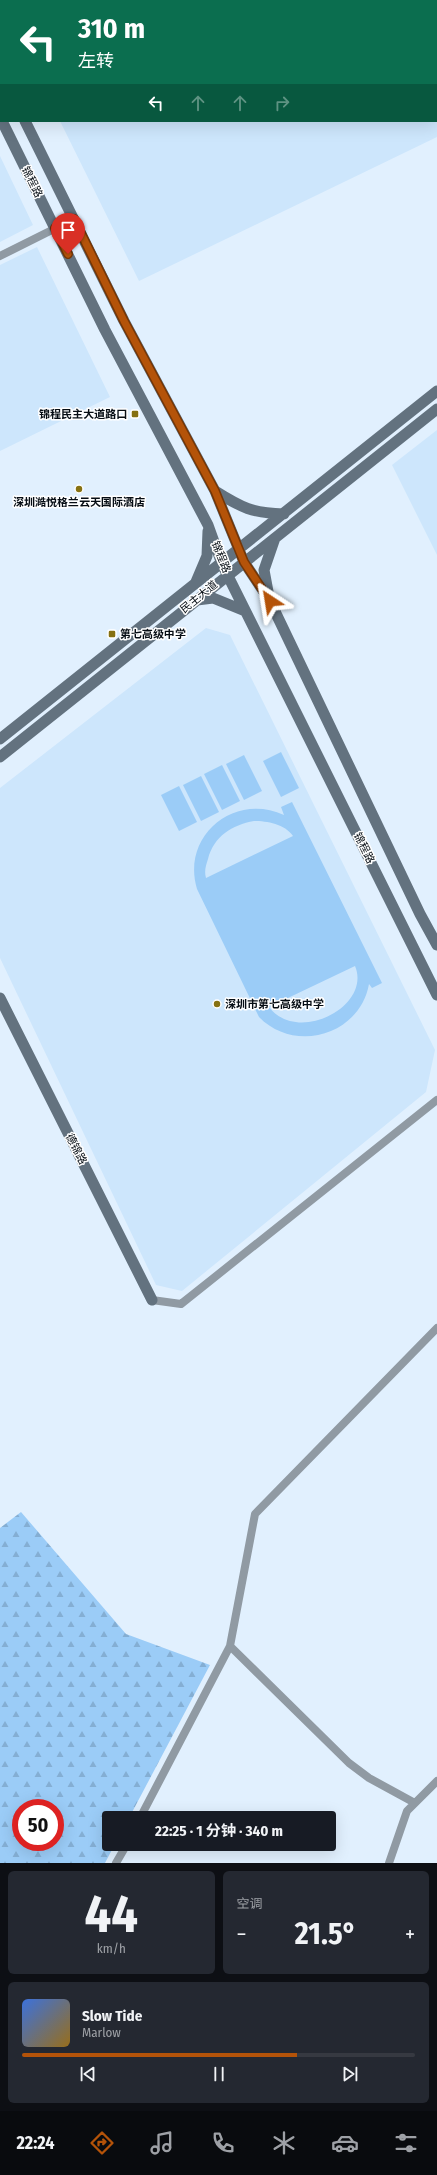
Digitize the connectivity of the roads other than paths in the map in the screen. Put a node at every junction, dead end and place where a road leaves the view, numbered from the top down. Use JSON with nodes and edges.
{"nodes":[{"id":1,"x":2,"y":122,"type":"edge"},
{"id":2,"x":26,"y":122,"type":"edge"},
{"id":3,"x":74,"y":219,"type":"junction"},
{"id":4,"x":55,"y":228,"type":"junction"},
{"id":5,"x":0,"y":256,"type":"edge"},
{"id":6,"x":437,"y":391,"type":"edge"},
{"id":7,"x":437,"y":409,"type":"edge"},
{"id":8,"x":215,"y":491,"type":"junction"},
{"id":9,"x":284,"y":514,"type":"junction"},
{"id":10,"x":208,"y":524,"type":"junction"},
{"id":11,"x":275,"y":537,"type":"junction"},
{"id":12,"x":238,"y":550,"type":"junction"},
{"id":13,"x":244,"y":562,"type":"junction"},
{"id":14,"x":222,"y":564,"type":"junction"},
{"id":15,"x":228,"y":575,"type":"junction"},
{"id":16,"x":195,"y":583,"type":"junction"},
{"id":17,"x":197,"y":600,"type":"junction"},
{"id":18,"x":270,"y":601,"type":"junction"},
{"id":19,"x":246,"y":611,"type":"junction"},
{"id":20,"x":0,"y":739,"type":"edge"},
{"id":21,"x":0,"y":757,"type":"edge"},
{"id":22,"x":437,"y":945,"type":"edge"},
{"id":23,"x":437,"y":995,"type":"edge"},
{"id":24,"x":0,"y":998,"type":"edge"},
{"id":25,"x":437,"y":1100,"type":"edge"},
{"id":26,"x":152,"y":1300,"type":"joint"},
{"id":27,"x":437,"y":1328,"type":"edge"},
{"id":28,"x":230,"y":1646,"type":"junction"},
{"id":29,"x":437,"y":1781,"type":"edge"},
{"id":30,"x":413,"y":1802,"type":"junction"},
{"id":31,"x":144,"y":1811,"type":"edge"},
{"id":32,"x":123,"y":1851,"type":"edge"},
{"id":33,"x":116,"y":1863,"type":"edge"},
{"id":34,"x":389,"y":1863,"type":"edge"}],
"edges":[{"from":1,"to":4,"type":"main road","name":"锦程路"},
{"from":2,"to":3,"type":"main road","name":"锦程路"},
{"from":3,"to":4,"type":"street"},
{"from":3,"to":8,"type":"main road","name":"锦程路"},
{"from":4,"to":5,"type":"street"},
{"from":4,"to":10,"type":"main road","name":"锦程路"},
{"from":6,"to":9,"type":"main road","name":"民主大道"},
{"from":7,"to":11,"type":"main road","name":"民主大道"},
{"from":8,"to":9,"type":"main road"},
{"from":8,"to":12,"type":"main road","name":"锦程路"},
{"from":9,"to":12,"type":"main road","name":"民主大道"},
{"from":10,"to":14,"type":"main road","name":"锦程路"},
{"from":10,"to":16,"type":"main road"},
{"from":11,"to":13,"type":"main road","name":"民主大道"},
{"from":11,"to":18,"type":"main road"},
{"from":12,"to":13,"type":"main road","name":"锦程路"},
{"from":12,"to":14,"type":"main road","name":"民主大道"},
{"from":13,"to":15,"type":"main road","name":"民主大道"},
{"from":13,"to":18,"type":"main road","name":"锦程路"},
{"from":14,"to":15,"type":"main road","name":"锦程路"},
{"from":14,"to":16,"type":"main road","name":"民主大道"},
{"from":15,"to":17,"type":"main road","name":"民主大道"},
{"from":15,"to":19,"type":"main road","name":"锦程路"},
{"from":16,"to":20,"type":"main road","name":"民主大道"},
{"from":17,"to":19,"type":"main road"},
{"from":17,"to":21,"type":"main road","name":"民主大道"},
{"from":18,"to":22,"type":"main road","name":"锦程路"},
{"from":19,"to":23,"type":"main road","name":"锦程路"},
{"from":24,"to":26,"type":"main road","name":"德锦路"},
{"from":25,"to":26,"type":"street"},
{"from":27,"to":28,"type":"street"},
{"from":28,"to":30,"type":"street"},
{"from":28,"to":31,"type":"street"},
{"from":29,"to":30,"type":"street"},
{"from":30,"to":34,"type":"street"},
{"from":32,"to":33,"type":"street"}]}
